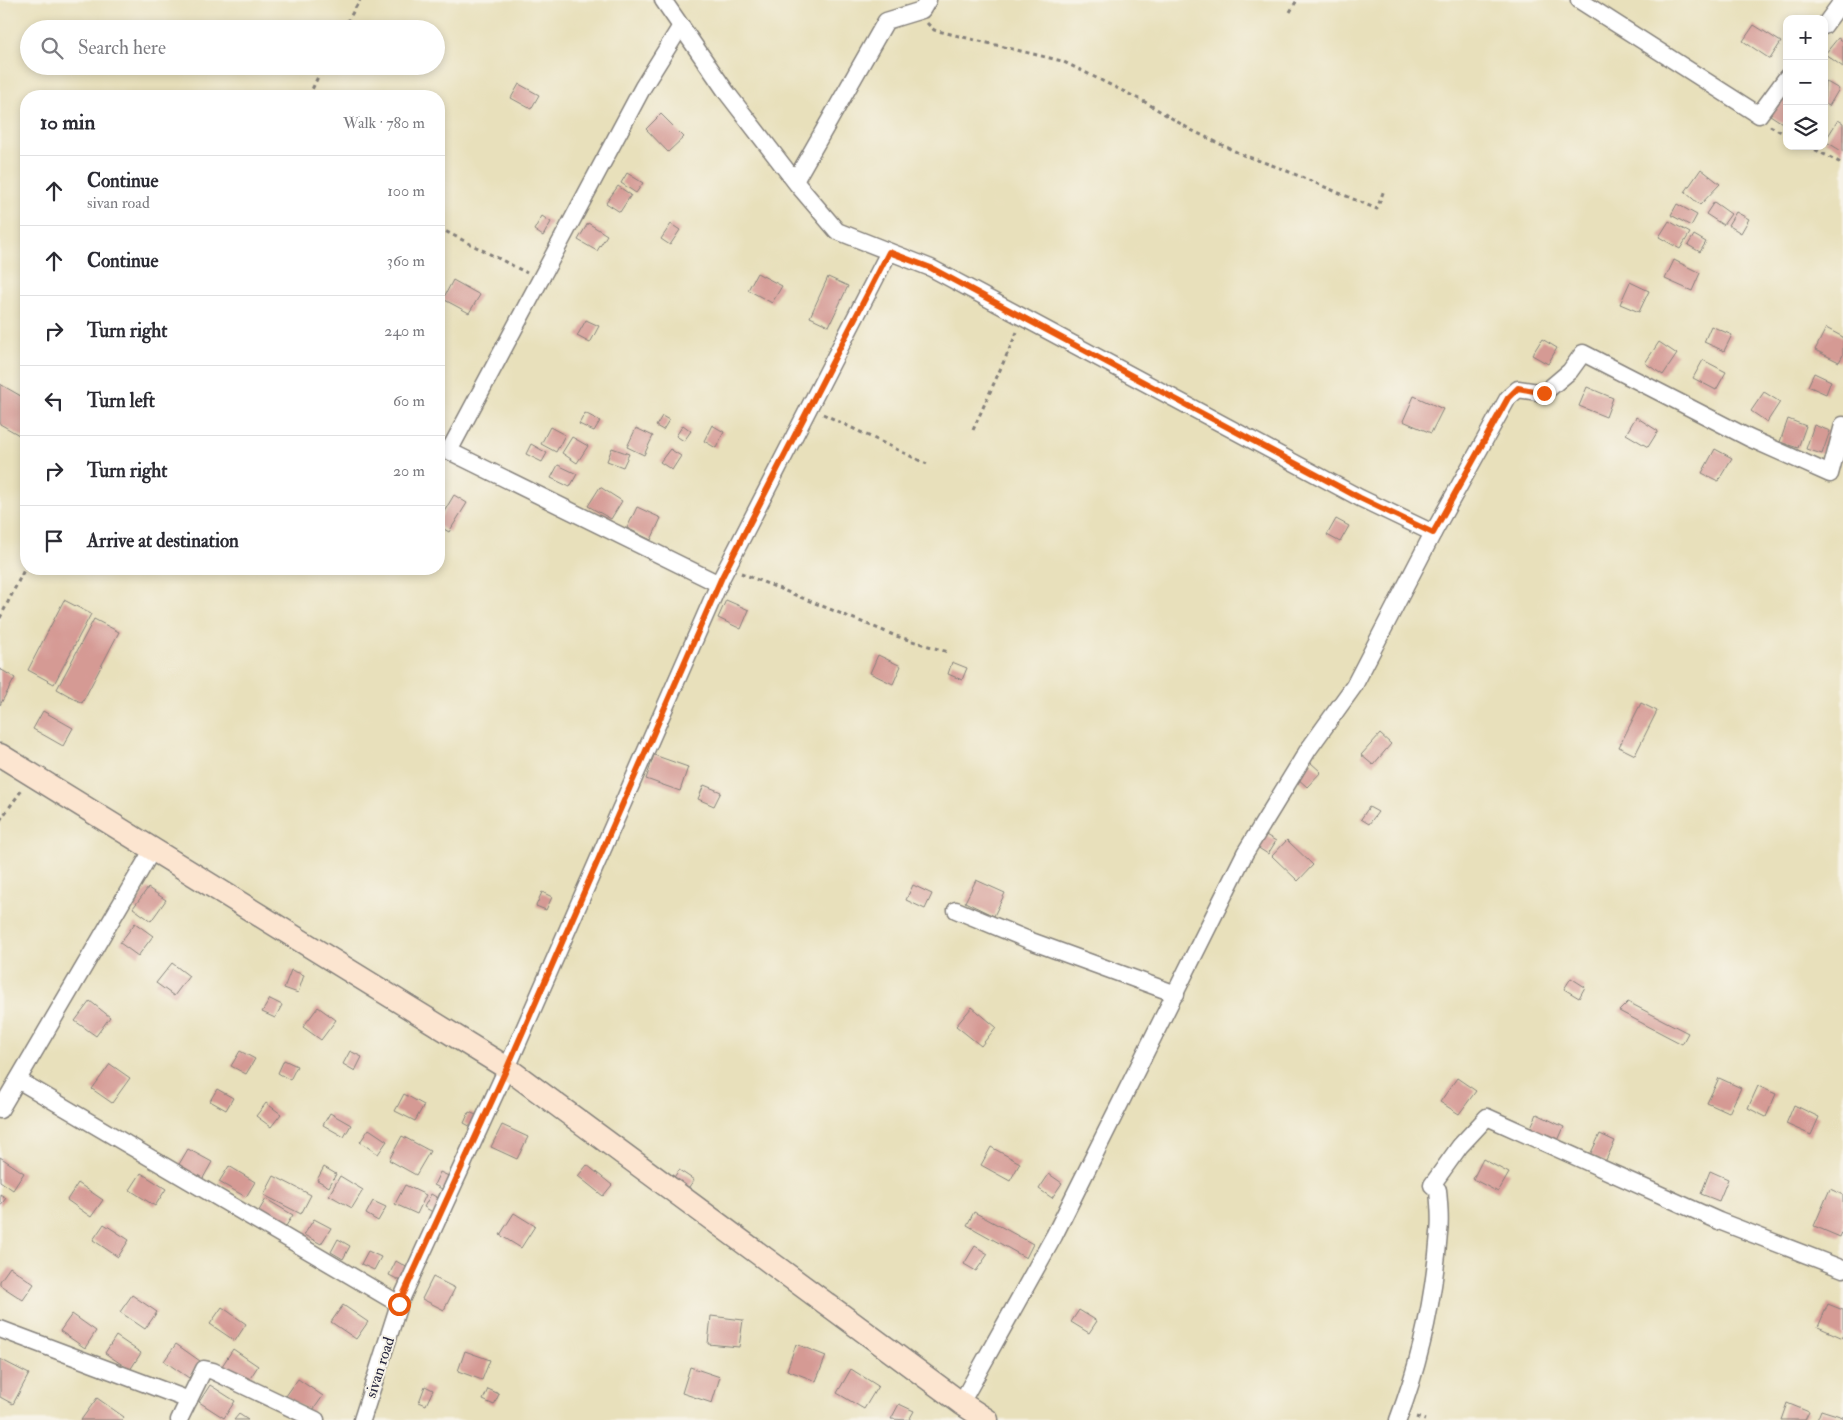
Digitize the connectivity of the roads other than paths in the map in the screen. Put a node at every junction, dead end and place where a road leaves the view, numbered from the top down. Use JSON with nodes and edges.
{"nodes":[{"id":1,"x":663,"y":0,"type":"edge"},
{"id":2,"x":928,"y":0,"type":"edge"},
{"id":3,"x":1579,"y":0,"type":"edge"},
{"id":4,"x":1843,"y":0,"type":"edge"},
{"id":5,"x":1828,"y":21,"type":"edge"},
{"id":6,"x":681,"y":26,"type":"junction"},
{"id":7,"x":1783,"y":82,"type":"edge"},
{"id":8,"x":794,"y":181,"type":"junction"},
{"id":9,"x":889,"y":252,"type":"junction"},
{"id":10,"x":1843,"y":426,"type":"edge"},
{"id":11,"x":1433,"y":533,"type":"junction"},
{"id":12,"x":719,"y":584,"type":"junction"},
{"id":13,"x":0,"y":754,"type":"edge"},
{"id":14,"x":153,"y":850,"type":"junction"},
{"id":15,"x":956,"y":910,"type":"dead end"},
{"id":16,"x":1176,"y":994,"type":"junction"},
{"id":17,"x":507,"y":1068,"type":"junction"},
{"id":18,"x":18,"y":1080,"type":"junction"},
{"id":19,"x":0,"y":1110,"type":"edge"},
{"id":20,"x":1843,"y":1269,"type":"edge"},
{"id":21,"x":399,"y":1304,"type":"junction"},
{"id":22,"x":0,"y":1329,"type":"edge"},
{"id":23,"x":190,"y":1400,"type":"junction"},
{"id":24,"x":961,"y":1403,"type":"junction"},
{"id":25,"x":179,"y":1420,"type":"edge"},
{"id":26,"x":316,"y":1420,"type":"edge"},
{"id":27,"x":362,"y":1420,"type":"edge"},
{"id":28,"x":987,"y":1420,"type":"edge"},
{"id":29,"x":1398,"y":1420,"type":"edge"}],
"edges":[{"from":1,"to":6,"type":"street"},
{"from":2,"to":8,"type":"street"},
{"from":3,"to":7,"type":"street"},
{"from":4,"to":5,"type":"street"},
{"from":6,"to":8,"type":"street"},
{"from":6,"to":12,"type":"street"},
{"from":8,"to":9,"type":"street"},
{"from":9,"to":11,"type":"street"},
{"from":9,"to":12,"type":"street","name":"sivan road"},
{"from":10,"to":11,"type":"street"},
{"from":11,"to":16,"type":"street"},
{"from":12,"to":17,"type":"street","name":"sivan road"},
{"from":13,"to":14,"type":"street"},
{"from":14,"to":17,"type":"street"},
{"from":14,"to":18,"type":"street"},
{"from":15,"to":16,"type":"street"},
{"from":16,"to":24,"type":"street"},
{"from":17,"to":21,"type":"street","name":"sivan road"},
{"from":17,"to":24,"type":"street"},
{"from":18,"to":19,"type":"street"},
{"from":18,"to":21,"type":"street"},
{"from":20,"to":29,"type":"street"},
{"from":21,"to":27,"type":"street","name":"sivan road"},
{"from":22,"to":23,"type":"street"},
{"from":23,"to":25,"type":"street"},
{"from":23,"to":26,"type":"street"},
{"from":24,"to":28,"type":"street"}]}
